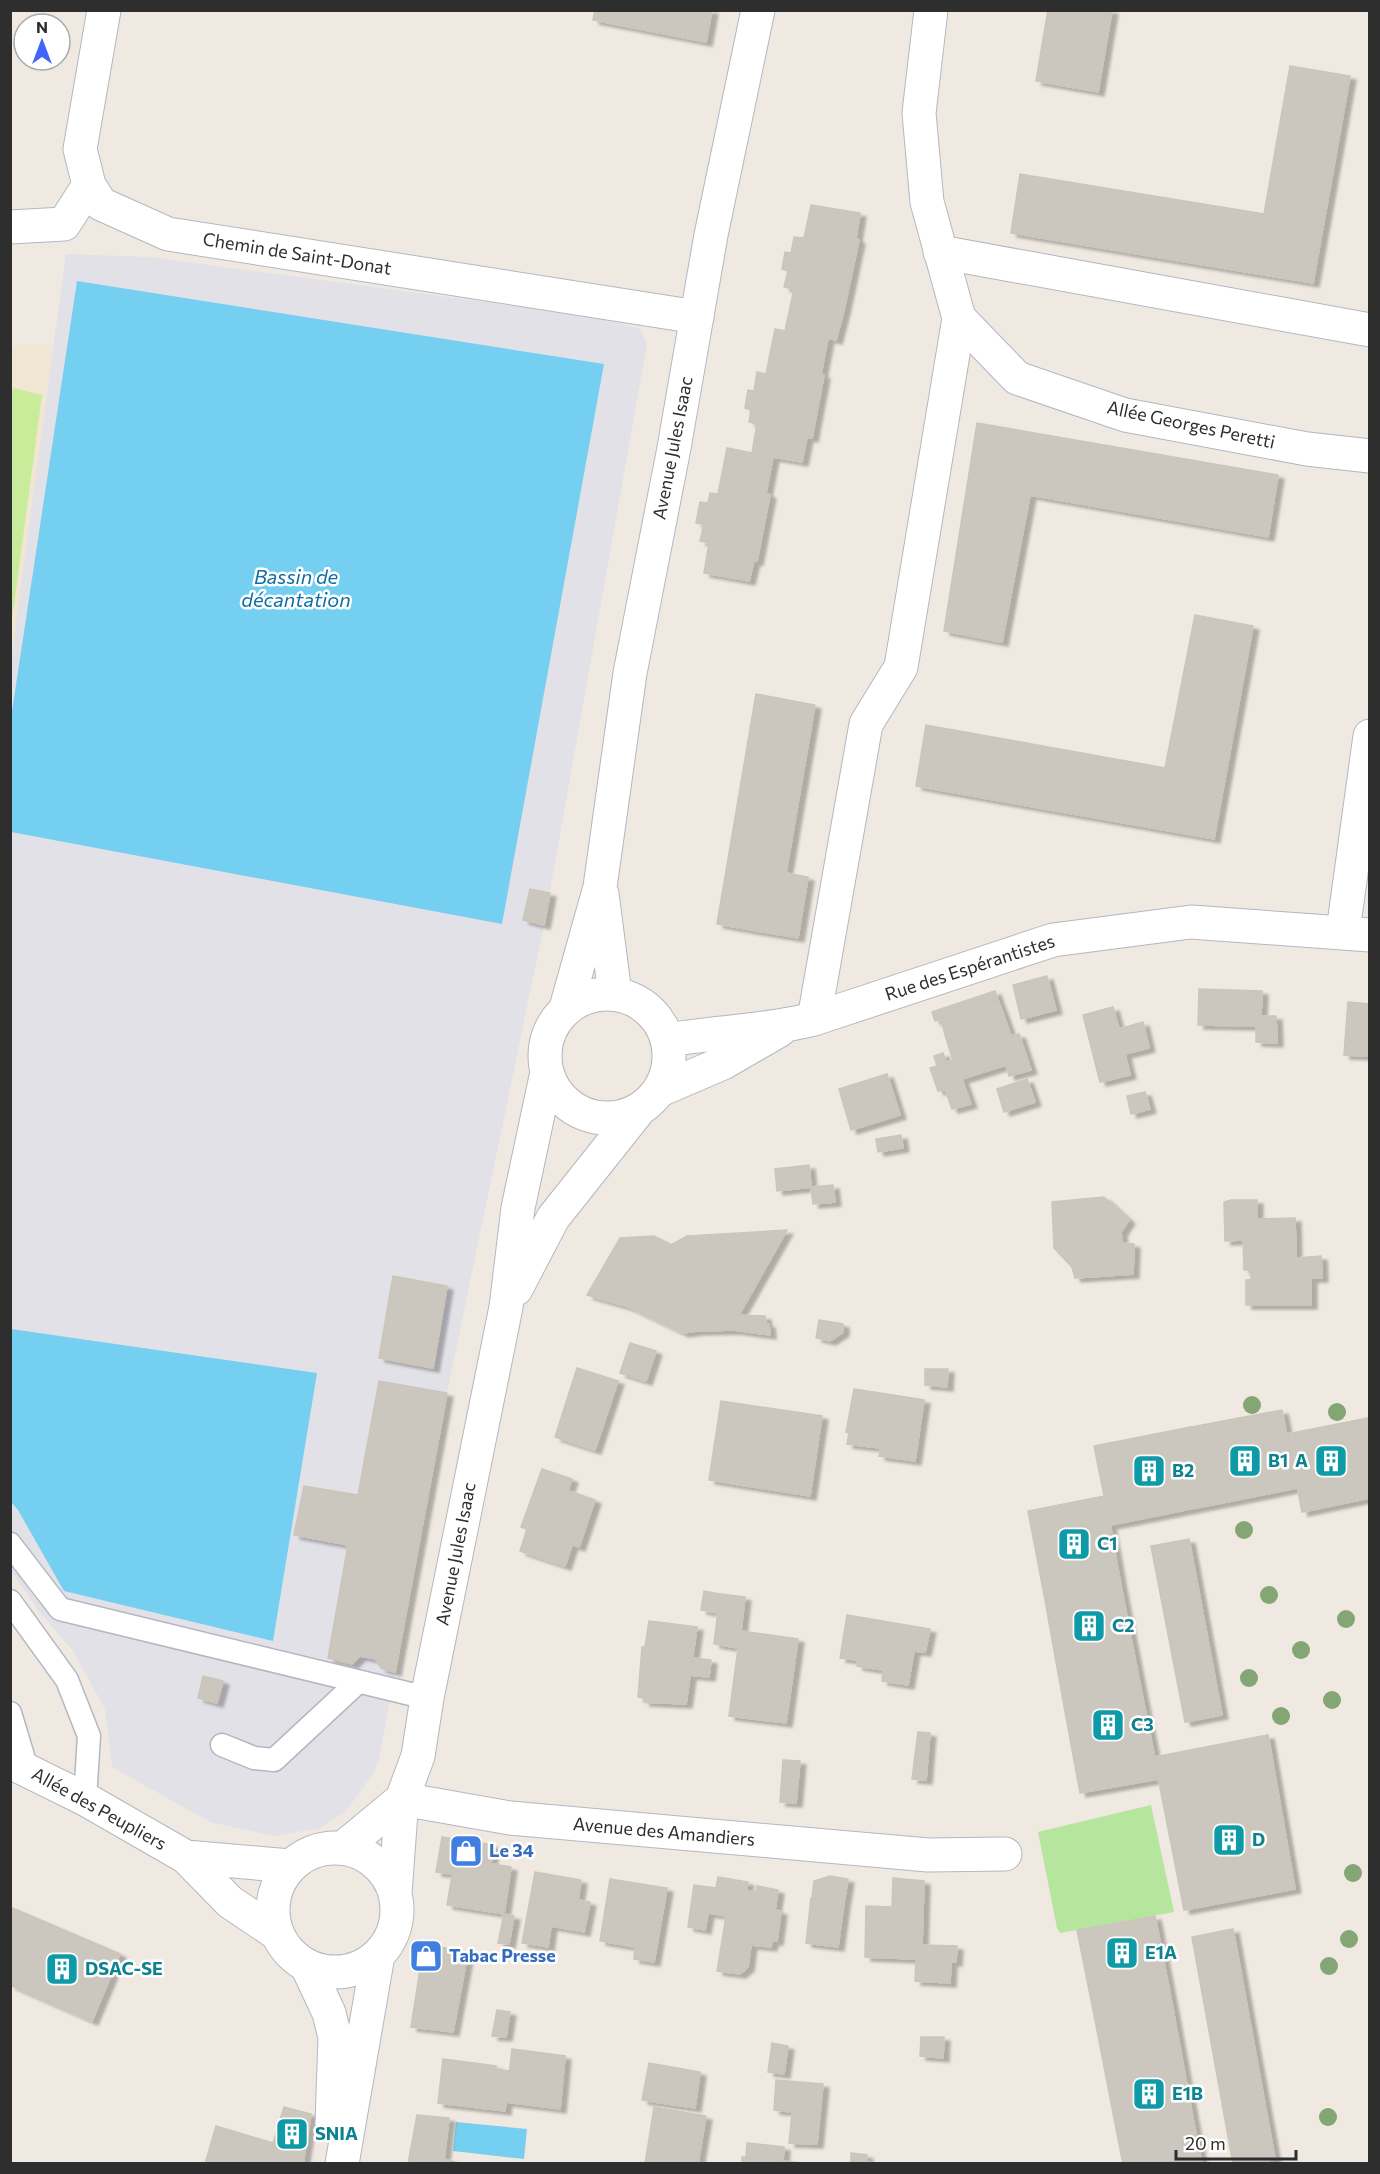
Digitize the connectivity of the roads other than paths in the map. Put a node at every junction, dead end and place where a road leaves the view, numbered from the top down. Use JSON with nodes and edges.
{"nodes":[{"id":1,"x":104,"y":10,"type":"edge"},
{"id":2,"x":758,"y":10,"type":"edge"},
{"id":3,"x":931,"y":10,"type":"edge"},
{"id":4,"x":89,"y":185,"type":"junction"},
{"id":5,"x":10,"y":227,"type":"edge"},
{"id":6,"x":940,"y":252,"type":"junction"},
{"id":7,"x":697,"y":317,"type":"junction"},
{"id":8,"x":959,"y":318,"type":"junction"},
{"id":9,"x":1370,"y":330,"type":"edge"},
{"id":10,"x":1370,"y":456,"type":"edge"},
{"id":11,"x":1370,"y":736,"type":"edge"},
{"id":12,"x":600,"y":887,"type":"junction"},
{"id":13,"x":1356,"y":933,"type":"edge"},
{"id":14,"x":615,"y":994,"type":"junction"},
{"id":15,"x":566,"y":1008,"type":"junction"},
{"id":16,"x":802,"y":1022,"type":"junction"},
{"id":17,"x":668,"y":1040,"type":"junction"},
{"id":18,"x":547,"y":1072,"type":"junction"},
{"id":19,"x":649,"y":1100,"type":"junction"},
{"id":20,"x":506,"y":1308,"type":"junction"},
{"id":21,"x":10,"y":1544,"type":"edge"},
{"id":22,"x":10,"y":1600,"type":"edge"},
{"id":23,"x":358,"y":1682,"type":"junction"},
{"id":24,"x":427,"y":1698,"type":"junction"},
{"id":25,"x":10,"y":1713,"type":"edge"},
{"id":26,"x":222,"y":1745,"type":"dead end"},
{"id":27,"x":19,"y":1766,"type":"edge"},
{"id":28,"x":85,"y":1799,"type":"junction"},
{"id":29,"x":402,"y":1799,"type":"junction"},
{"id":30,"x":343,"y":1848,"type":"junction"},
{"id":31,"x":1005,"y":1854,"type":"dead end"},
{"id":32,"x":186,"y":1857,"type":"junction"},
{"id":33,"x":290,"y":1866,"type":"junction"},
{"id":34,"x":395,"y":1893,"type":"junction"},
{"id":35,"x":276,"y":1933,"type":"junction"},
{"id":36,"x":378,"y":1955,"type":"junction"},
{"id":37,"x":307,"y":1966,"type":"junction"},
{"id":38,"x":328,"y":2163,"type":"edge"},
{"id":39,"x":342,"y":2163,"type":"edge"}],
"edges":[{"from":1,"to":4,"type":"street","name":"Chemin de Saint-Donat"},
{"from":2,"to":7,"type":"street","name":"Avenue Jules Isaac"},
{"from":3,"to":6,"type":"street","name":"Allée Georges Peretti"},
{"from":4,"to":5,"type":"street"},
{"from":4,"to":7,"type":"street","name":"Chemin de Saint-Donat"},
{"from":6,"to":8,"type":"street","name":"Allée Georges Peretti"},
{"from":6,"to":9,"type":"street"},
{"from":7,"to":12,"type":"street","name":"Avenue Jules Isaac"},
{"from":8,"to":10,"type":"street","name":"Allée Georges Peretti"},
{"from":8,"to":16,"type":"street"},
{"from":11,"to":13,"type":"street"},
{"from":12,"to":14,"type":"street","name":"Avenue Jules Isaac"},
{"from":12,"to":15,"type":"street","name":"Avenue Jules Isaac"},
{"from":13,"to":16,"type":"street","name":"Rue des Espérantistes"},
{"from":14,"to":15,"type":"street"},
{"from":14,"to":17,"type":"street"},
{"from":15,"to":18,"type":"street"},
{"from":16,"to":17,"type":"street","name":"Rue des Espérantistes"},
{"from":16,"to":19,"type":"street","name":"Rue des Espérantistes"},
{"from":17,"to":19,"type":"street"},
{"from":18,"to":19,"type":"street"},
{"from":18,"to":20,"type":"street","name":"Avenue Jules Isaac"},
{"from":19,"to":20,"type":"street","name":"Avenue Jules Isaac"},
{"from":20,"to":24,"type":"street","name":"Avenue Jules Isaac"},
{"from":21,"to":23,"type":"lane"},
{"from":22,"to":28,"type":"lane"},
{"from":23,"to":24,"type":"lane"},
{"from":23,"to":26,"type":"lane"},
{"from":24,"to":29,"type":"street","name":"Avenue Jules Isaac"},
{"from":25,"to":27,"type":"lane"},
{"from":27,"to":28,"type":"street","name":"Allée des Peupliers"},
{"from":28,"to":32,"type":"street","name":"Allée des Peupliers"},
{"from":29,"to":30,"type":"street","name":"Avenue Jules Isaac"},
{"from":29,"to":31,"type":"street","name":"Avenue des Amandiers"},
{"from":29,"to":34,"type":"street","name":"Avenue Jules Isaac"},
{"from":30,"to":33,"type":"street"},
{"from":30,"to":34,"type":"street"},
{"from":32,"to":33,"type":"street","name":"Allée des Peupliers"},
{"from":32,"to":35,"type":"street","name":"Allée des Peupliers"},
{"from":33,"to":35,"type":"street"},
{"from":34,"to":36,"type":"street"},
{"from":35,"to":37,"type":"street"},
{"from":36,"to":37,"type":"street"},
{"from":36,"to":39,"type":"street"},
{"from":37,"to":38,"type":"street"}]}
